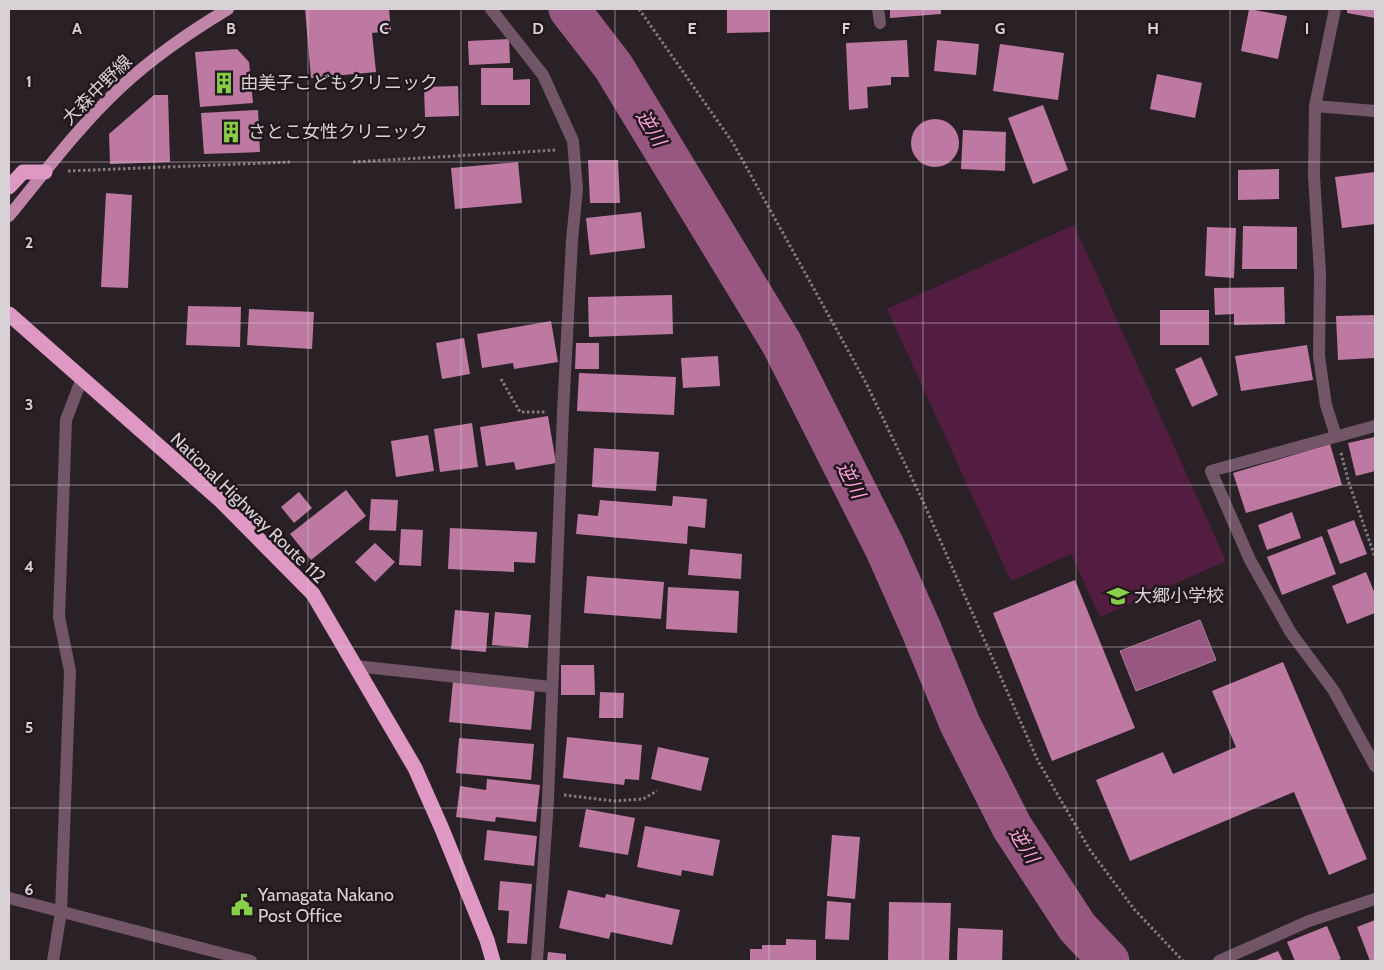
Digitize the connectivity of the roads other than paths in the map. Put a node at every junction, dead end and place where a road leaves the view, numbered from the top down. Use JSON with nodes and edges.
{"nodes":[{"id":1,"x":228,"y":9,"type":"edge"},
{"id":2,"x":491,"y":9,"type":"edge"},
{"id":3,"x":878,"y":9,"type":"edge"},
{"id":4,"x":1335,"y":9,"type":"edge"},
{"id":5,"x":880,"y":23,"type":"dead end"},
{"id":6,"x":1315,"y":106,"type":"junction"},
{"id":7,"x":1375,"y":111,"type":"edge"},
{"id":8,"x":45,"y":172,"type":"junction"},
{"id":9,"x":9,"y":188,"type":"edge"},
{"id":10,"x":9,"y":216,"type":"edge"},
{"id":11,"x":9,"y":314,"type":"edge"},
{"id":12,"x":82,"y":378,"type":"junction"},
{"id":13,"x":1375,"y":426,"type":"edge"},
{"id":14,"x":1336,"y":436,"type":"junction"},
{"id":15,"x":355,"y":666,"type":"junction"},
{"id":16,"x":551,"y":687,"type":"junction"},
{"id":17,"x":1375,"y":766,"type":"edge"},
{"id":18,"x":9,"y":898,"type":"edge"},
{"id":19,"x":1375,"y":899,"type":"edge"},
{"id":20,"x":61,"y":912,"type":"junction"},
{"id":21,"x":53,"y":961,"type":"edge"},
{"id":22,"x":251,"y":961,"type":"edge"},
{"id":23,"x":493,"y":961,"type":"edge"},
{"id":24,"x":537,"y":961,"type":"edge"},
{"id":25,"x":1219,"y":961,"type":"edge"}],
"edges":[{"from":1,"to":8,"type":"main road","name":"大森中野線"},
{"from":2,"to":16,"type":"street"},
{"from":3,"to":5,"type":"street"},
{"from":4,"to":6,"type":"street"},
{"from":6,"to":7,"type":"street"},
{"from":6,"to":14,"type":"street"},
{"from":8,"to":9,"type":"highway"},
{"from":8,"to":10,"type":"main road","name":"大森中野線"},
{"from":11,"to":12,"type":"highway","name":"National Highway Route 112"},
{"from":12,"to":15,"type":"highway","name":"National Highway Route 112"},
{"from":12,"to":20,"type":"street"},
{"from":13,"to":14,"type":"street"},
{"from":14,"to":17,"type":"street"},
{"from":15,"to":16,"type":"street"},
{"from":15,"to":23,"type":"highway","name":"National Highway Route 112"},
{"from":16,"to":24,"type":"street"},
{"from":18,"to":20,"type":"street"},
{"from":19,"to":25,"type":"street"},
{"from":20,"to":21,"type":"street"},
{"from":20,"to":22,"type":"street"}]}
